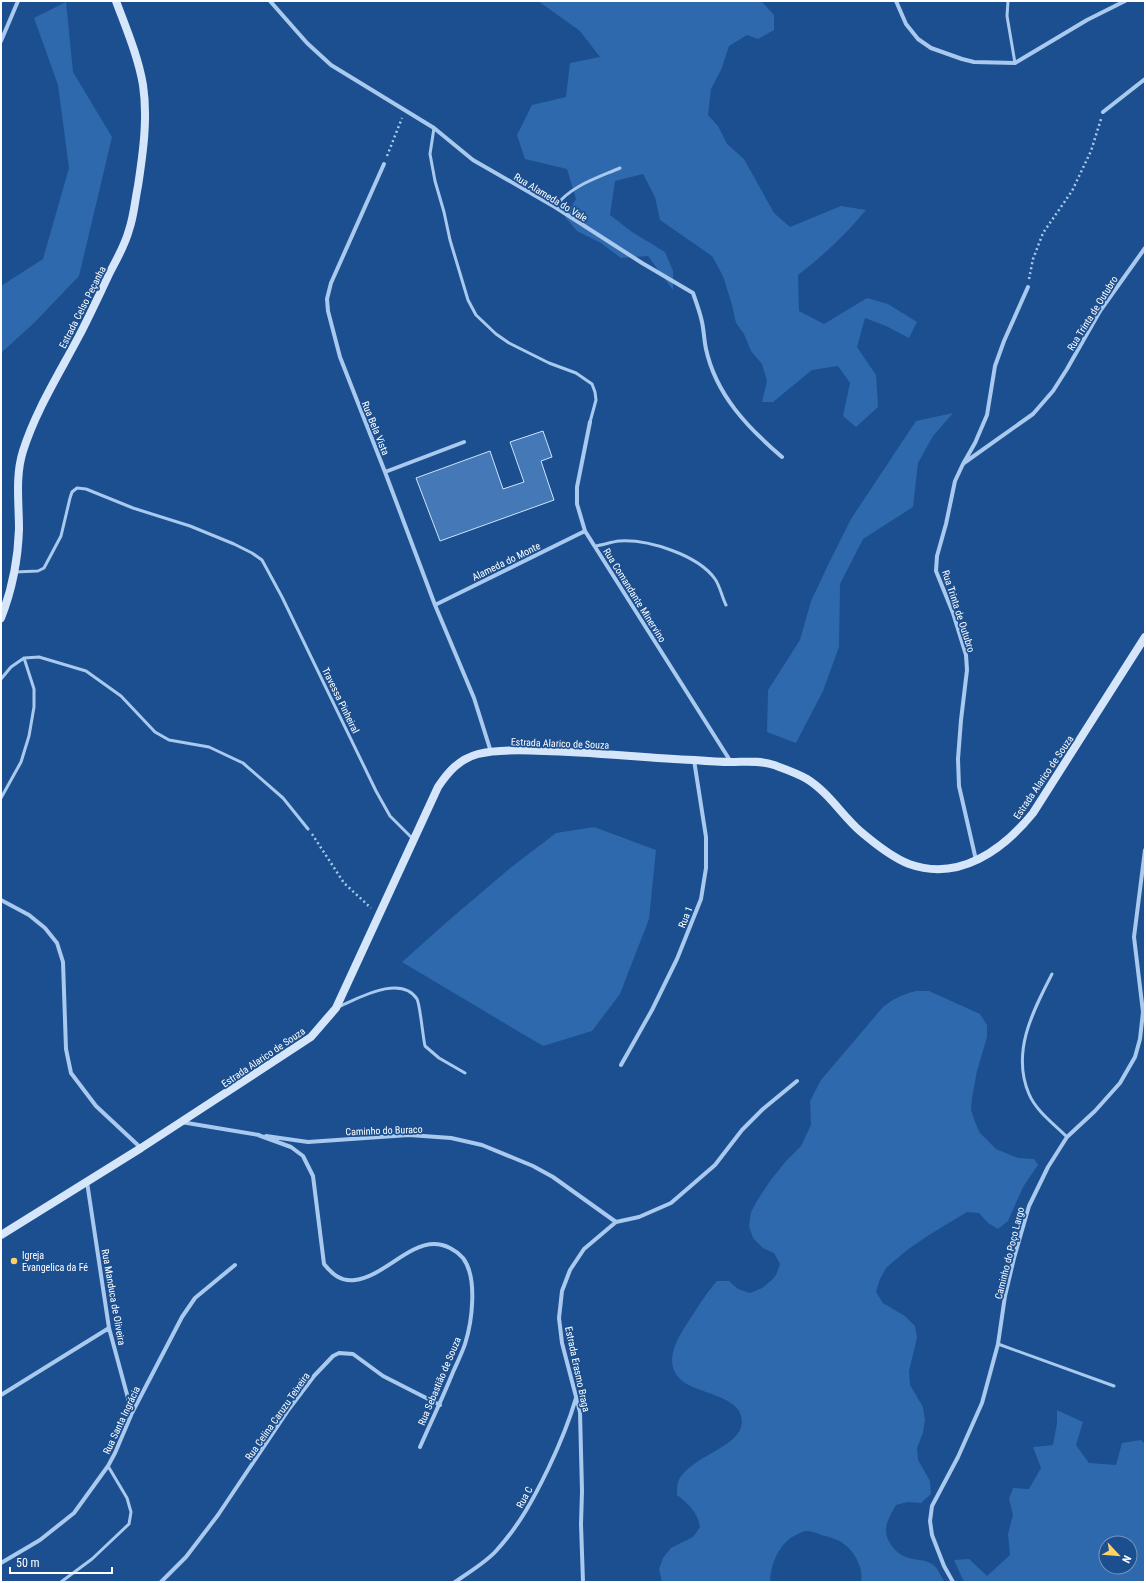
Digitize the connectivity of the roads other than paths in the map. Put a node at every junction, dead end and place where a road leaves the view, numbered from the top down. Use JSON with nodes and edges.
{"nodes":[{"id":1,"x":18,"y":1,"type":"edge"},
{"id":2,"x":116,"y":1,"type":"edge"},
{"id":3,"x":270,"y":1,"type":"edge"},
{"id":4,"x":896,"y":1,"type":"edge"},
{"id":5,"x":1008,"y":1,"type":"edge"},
{"id":6,"x":1125,"y":1,"type":"edge"},
{"id":7,"x":1,"y":41,"type":"edge"},
{"id":8,"x":1015,"y":63,"type":"junction"},
{"id":9,"x":1144,"y":81,"type":"edge"},
{"id":10,"x":1103,"y":112,"type":"road end"},
{"id":11,"x":434,"y":128,"type":"junction"},
{"id":12,"x":384,"y":164,"type":"road end"},
{"id":13,"x":620,"y":168,"type":"dead end"},
{"id":14,"x":555,"y":207,"type":"junction"},
{"id":15,"x":1145,"y":248,"type":"edge"},
{"id":16,"x":1028,"y":287,"type":"road end"},
{"id":17,"x":590,"y":422,"type":"joint"},
{"id":18,"x":464,"y":442,"type":"dead end"},
{"id":19,"x":782,"y":457,"type":"dead end"},
{"id":20,"x":963,"y":464,"type":"junction"},
{"id":21,"x":385,"y":472,"type":"junction"},
{"id":22,"x":585,"y":531,"type":"junction"},
{"id":23,"x":595,"y":546,"type":"junction"},
{"id":24,"x":14,"y":572,"type":"junction"},
{"id":25,"x":435,"y":605,"type":"junction"},
{"id":26,"x":726,"y":605,"type":"dead end"},
{"id":27,"x":1,"y":618,"type":"edge"},
{"id":28,"x":1145,"y":637,"type":"edge"},
{"id":29,"x":24,"y":658,"type":"junction"},
{"id":30,"x":1,"y":679,"type":"edge"},
{"id":31,"x":491,"y":752,"type":"junction"},
{"id":32,"x":694,"y":760,"type":"junction"},
{"id":33,"x":731,"y":762,"type":"junction"},
{"id":34,"x":1,"y":798,"type":"edge"},
{"id":35,"x":308,"y":829,"type":"road end"},
{"id":36,"x":414,"y":840,"type":"junction"},
{"id":37,"x":1145,"y":850,"type":"edge"},
{"id":38,"x":976,"y":860,"type":"junction"},
{"id":39,"x":1,"y":900,"type":"edge"},
{"id":40,"x":1052,"y":974,"type":"dead end"},
{"id":41,"x":336,"y":1008,"type":"junction"},
{"id":42,"x":621,"y":1065,"type":"dead end"},
{"id":43,"x":465,"y":1073,"type":"dead end"},
{"id":44,"x":797,"y":1081,"type":"dead end"},
{"id":45,"x":181,"y":1122,"type":"junction"},
{"id":46,"x":258,"y":1135,"type":"junction"},
{"id":47,"x":1067,"y":1137,"type":"junction"},
{"id":48,"x":141,"y":1148,"type":"junction"},
{"id":49,"x":87,"y":1182,"type":"junction"},
{"id":50,"x":616,"y":1222,"type":"junction"},
{"id":51,"x":1,"y":1235,"type":"edge"},
{"id":52,"x":236,"y":1265,"type":"dead end"},
{"id":53,"x":109,"y":1328,"type":"junction"},
{"id":54,"x":998,"y":1344,"type":"junction"},
{"id":55,"x":1114,"y":1386,"type":"dead end"},
{"id":56,"x":1,"y":1395,"type":"edge"},
{"id":57,"x":576,"y":1397,"type":"junction"},
{"id":58,"x":440,"y":1405,"type":"junction"},
{"id":59,"x":132,"y":1413,"type":"junction"},
{"id":60,"x":420,"y":1447,"type":"dead end"},
{"id":61,"x":108,"y":1466,"type":"junction"},
{"id":62,"x":1,"y":1563,"type":"edge"},
{"id":63,"x":61,"y":1582,"type":"edge"},
{"id":64,"x":161,"y":1582,"type":"edge"},
{"id":65,"x":455,"y":1582,"type":"edge"},
{"id":66,"x":583,"y":1582,"type":"edge"},
{"id":67,"x":953,"y":1582,"type":"edge"}],
"edges":[{"from":1,"to":7,"type":"street"},
{"from":2,"to":24,"type":"main road","name":"Estrada Celso Peçanha"},
{"from":3,"to":11,"type":"street","name":"Rua Alameda do Vale"},
{"from":4,"to":8,"type":"street"},
{"from":5,"to":8,"type":"lane"},
{"from":6,"to":8,"type":"street"},
{"from":9,"to":10,"type":"street"},
{"from":11,"to":14,"type":"street","name":"Rua Alameda do Vale"},
{"from":11,"to":17,"type":"lane"},
{"from":12,"to":21,"type":"street","name":"Rua Bela Vista"},
{"from":13,"to":14,"type":"lane"},
{"from":14,"to":19,"type":"street","name":"Rua Alameda do Vale"},
{"from":15,"to":20,"type":"street","name":"Rua Trinta de Outubro"},
{"from":16,"to":20,"type":"street","name":"Rua Trinta de Outubro"},
{"from":17,"to":22,"type":"street","name":"Rua Comandante Minervino"},
{"from":18,"to":21,"type":"street"},
{"from":20,"to":38,"type":"street","name":"Rua Trinta de Outubro"},
{"from":21,"to":25,"type":"street","name":"Rua Bela Vista"},
{"from":22,"to":23,"type":"street","name":"Rua Comandante Minervino"},
{"from":22,"to":25,"type":"street","name":"Alameda do Monte"},
{"from":23,"to":26,"type":"lane"},
{"from":23,"to":33,"type":"street","name":"Rua Comandante Minervino"},
{"from":24,"to":27,"type":"main road","name":"Estrada Celso Peçanha"},
{"from":24,"to":36,"type":"lane","name":"Travessa Pinheiral"},
{"from":25,"to":31,"type":"street","name":"Rua Bela Vista"},
{"from":28,"to":38,"type":"main road","name":"Estrada Alarico de Souza"},
{"from":29,"to":30,"type":"lane"},
{"from":29,"to":34,"type":"lane"},
{"from":29,"to":35,"type":"lane"},
{"from":31,"to":32,"type":"main road","name":"Estrada Alarico de Souza"},
{"from":31,"to":36,"type":"main road","name":"Estrada Alarico de Souza"},
{"from":32,"to":33,"type":"main road","name":"Estrada Alarico de Souza"},
{"from":32,"to":42,"type":"street","name":"Rua 1"},
{"from":33,"to":38,"type":"main road","name":"Estrada Alarico de Souza"},
{"from":36,"to":41,"type":"main road","name":"Estrada Alarico de Souza"},
{"from":37,"to":47,"type":"street","name":"Caminho do Poço Largo"},
{"from":39,"to":48,"type":"street"},
{"from":40,"to":47,"type":"lane"},
{"from":41,"to":43,"type":"lane"},
{"from":41,"to":45,"type":"main road","name":"Estrada Alarico de Souza"},
{"from":44,"to":50,"type":"street","name":"Estrada Erasmo Braga"},
{"from":45,"to":46,"type":"street","name":"Caminho do Buraco"},
{"from":45,"to":48,"type":"main road","name":"Estrada Alarico de Souza"},
{"from":46,"to":50,"type":"street","name":"Caminho do Buraco"},
{"from":46,"to":58,"type":"street","name":"Rua Sebastião de Souza"},
{"from":47,"to":54,"type":"street","name":"Caminho do Poço Largo"},
{"from":48,"to":49,"type":"main road","name":"Estrada Alarico de Souza"},
{"from":49,"to":51,"type":"main road","name":"Estrada Alarico de Souza"},
{"from":49,"to":53,"type":"street","name":"Rua Manduca de Oliveira"},
{"from":50,"to":57,"type":"street","name":"Estrada Erasmo Braga"},
{"from":52,"to":59,"type":"street","name":"Rua Santa Ingrácia"},
{"from":53,"to":56,"type":"street"},
{"from":53,"to":59,"type":"street","name":"Rua Manduca de Oliveira"},
{"from":54,"to":55,"type":"lane"},
{"from":54,"to":67,"type":"street","name":"Caminho do Poço Largo"},
{"from":57,"to":65,"type":"street","name":"Rua C"},
{"from":57,"to":66,"type":"street","name":"Estrada Erasmo Braga"},
{"from":58,"to":60,"type":"street","name":"Rua Sebastião de Souza"},
{"from":58,"to":64,"type":"street","name":"Rua Celina Caruzu Teixeira"},
{"from":59,"to":61,"type":"street","name":"Rua Santa Ingrácia"},
{"from":61,"to":62,"type":"street","name":"Rua Santa Ingrácia"},
{"from":61,"to":63,"type":"lane"}]}
